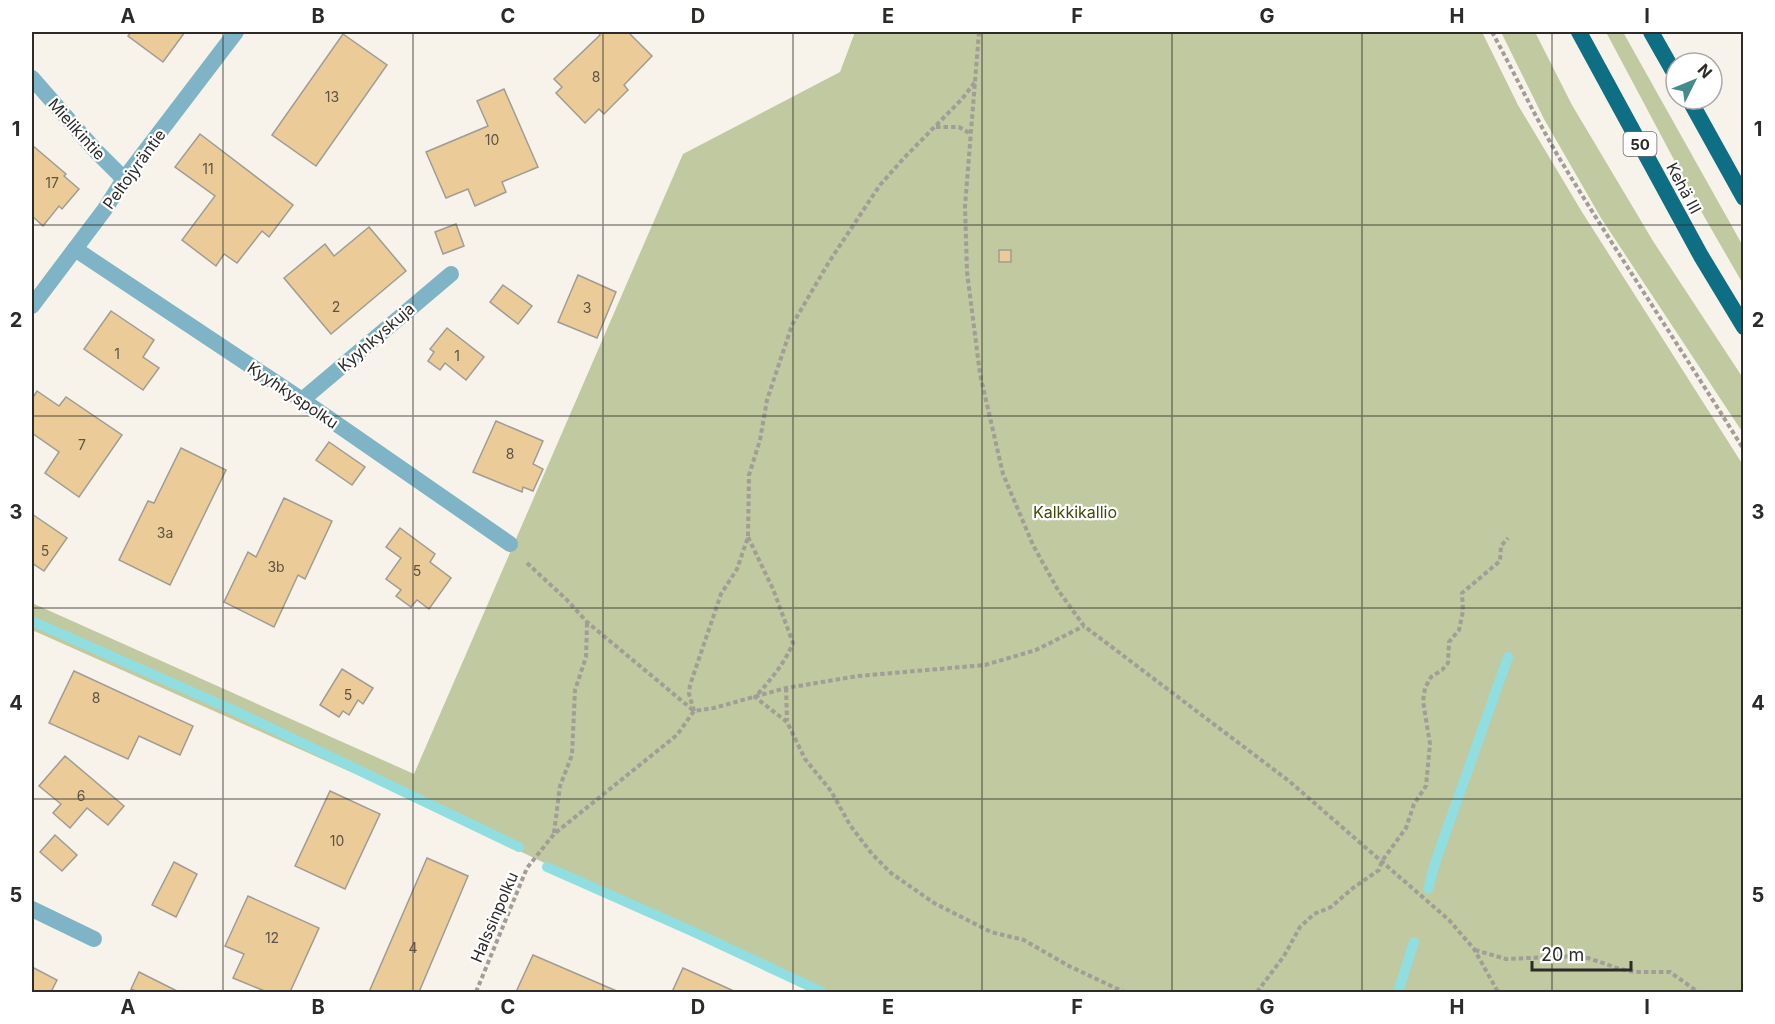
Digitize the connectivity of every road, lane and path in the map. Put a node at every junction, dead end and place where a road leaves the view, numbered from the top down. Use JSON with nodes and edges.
{"nodes":[{"id":1,"x":236,"y":32,"type":"edge"},
{"id":2,"x":979,"y":32,"type":"edge"},
{"id":3,"x":1492,"y":32,"type":"edge"},
{"id":4,"x":1579,"y":32,"type":"edge"},
{"id":5,"x":1651,"y":32,"type":"edge"},
{"id":6,"x":1664,"y":55,"type":"edge"},
{"id":7,"x":32,"y":78,"type":"edge"},
{"id":8,"x":976,"y":81,"type":"junction"},
{"id":9,"x":1696,"y":111,"type":"edge"},
{"id":10,"x":936,"y":127,"type":"junction"},
{"id":11,"x":971,"y":134,"type":"junction"},
{"id":12,"x":124,"y":179,"type":"junction"},
{"id":13,"x":1743,"y":198,"type":"edge"},
{"id":14,"x":75,"y":249,"type":"junction"},
{"id":15,"x":451,"y":274,"type":"dead end"},
{"id":16,"x":32,"y":306,"type":"edge"},
{"id":17,"x":1743,"y":327,"type":"edge"},
{"id":18,"x":302,"y":400,"type":"junction"},
{"id":19,"x":1743,"y":450,"type":"edge"},
{"id":20,"x":748,"y":537,"type":"junction"},
{"id":21,"x":1508,"y":538,"type":"dead end"},
{"id":22,"x":510,"y":544,"type":"joint"},
{"id":23,"x":587,"y":622,"type":"junction"},
{"id":24,"x":1084,"y":626,"type":"junction"},
{"id":25,"x":786,"y":688,"type":"junction"},
{"id":26,"x":755,"y":697,"type":"junction"},
{"id":27,"x":694,"y":711,"type":"junction"},
{"id":28,"x":787,"y":722,"type":"junction"},
{"id":29,"x":554,"y":834,"type":"junction"},
{"id":30,"x":1382,"y":861,"type":"junction"},
{"id":31,"x":32,"y":909,"type":"edge"},
{"id":32,"x":94,"y":939,"type":"dead end"},
{"id":33,"x":1474,"y":950,"type":"junction"},
{"id":34,"x":476,"y":993,"type":"edge"},
{"id":35,"x":1124,"y":993,"type":"edge"},
{"id":36,"x":1257,"y":993,"type":"edge"},
{"id":37,"x":1498,"y":993,"type":"edge"},
{"id":38,"x":1698,"y":993,"type":"edge"}],
"edges":[{"from":1,"to":12,"type":"street","name":"Peltojyräntie"},
{"from":2,"to":8,"type":"path"},
{"from":3,"to":19,"type":"path"},
{"from":4,"to":17,"type":"highway","name":"Kehä III","number":"50"},
{"from":5,"to":6,"type":"highway"},
{"from":7,"to":12,"type":"street","name":"Mielikintie"},
{"from":8,"to":10,"type":"path"},
{"from":8,"to":11,"type":"path"},
{"from":9,"to":13,"type":"highway"},
{"from":10,"to":11,"type":"path"},
{"from":10,"to":20,"type":"path"},
{"from":11,"to":24,"type":"path"},
{"from":12,"to":14,"type":"street","name":"Peltojyräntie"},
{"from":14,"to":16,"type":"street","name":"Peltojyräntie"},
{"from":14,"to":18,"type":"street","name":"Kyyhkyspolku"},
{"from":15,"to":18,"type":"street","name":"Kyyhkyskuja"},
{"from":18,"to":22,"type":"street","name":"Kyyhkyspolku"},
{"from":20,"to":26,"type":"path"},
{"from":20,"to":27,"type":"path"},
{"from":21,"to":30,"type":"path"},
{"from":22,"to":23,"type":"path"},
{"from":23,"to":27,"type":"path"},
{"from":23,"to":29,"type":"path"},
{"from":24,"to":25,"type":"path"},
{"from":24,"to":30,"type":"path"},
{"from":25,"to":26,"type":"path"},
{"from":25,"to":28,"type":"path"},
{"from":26,"to":27,"type":"path"},
{"from":26,"to":28,"type":"path"},
{"from":27,"to":29,"type":"path","name":"Halssinpolku"},
{"from":28,"to":35,"type":"path"},
{"from":29,"to":34,"type":"path","name":"Halssinpolku"},
{"from":30,"to":33,"type":"path"},
{"from":30,"to":36,"type":"path"},
{"from":31,"to":32,"type":"street"},
{"from":33,"to":37,"type":"path"},
{"from":33,"to":38,"type":"path"}]}
